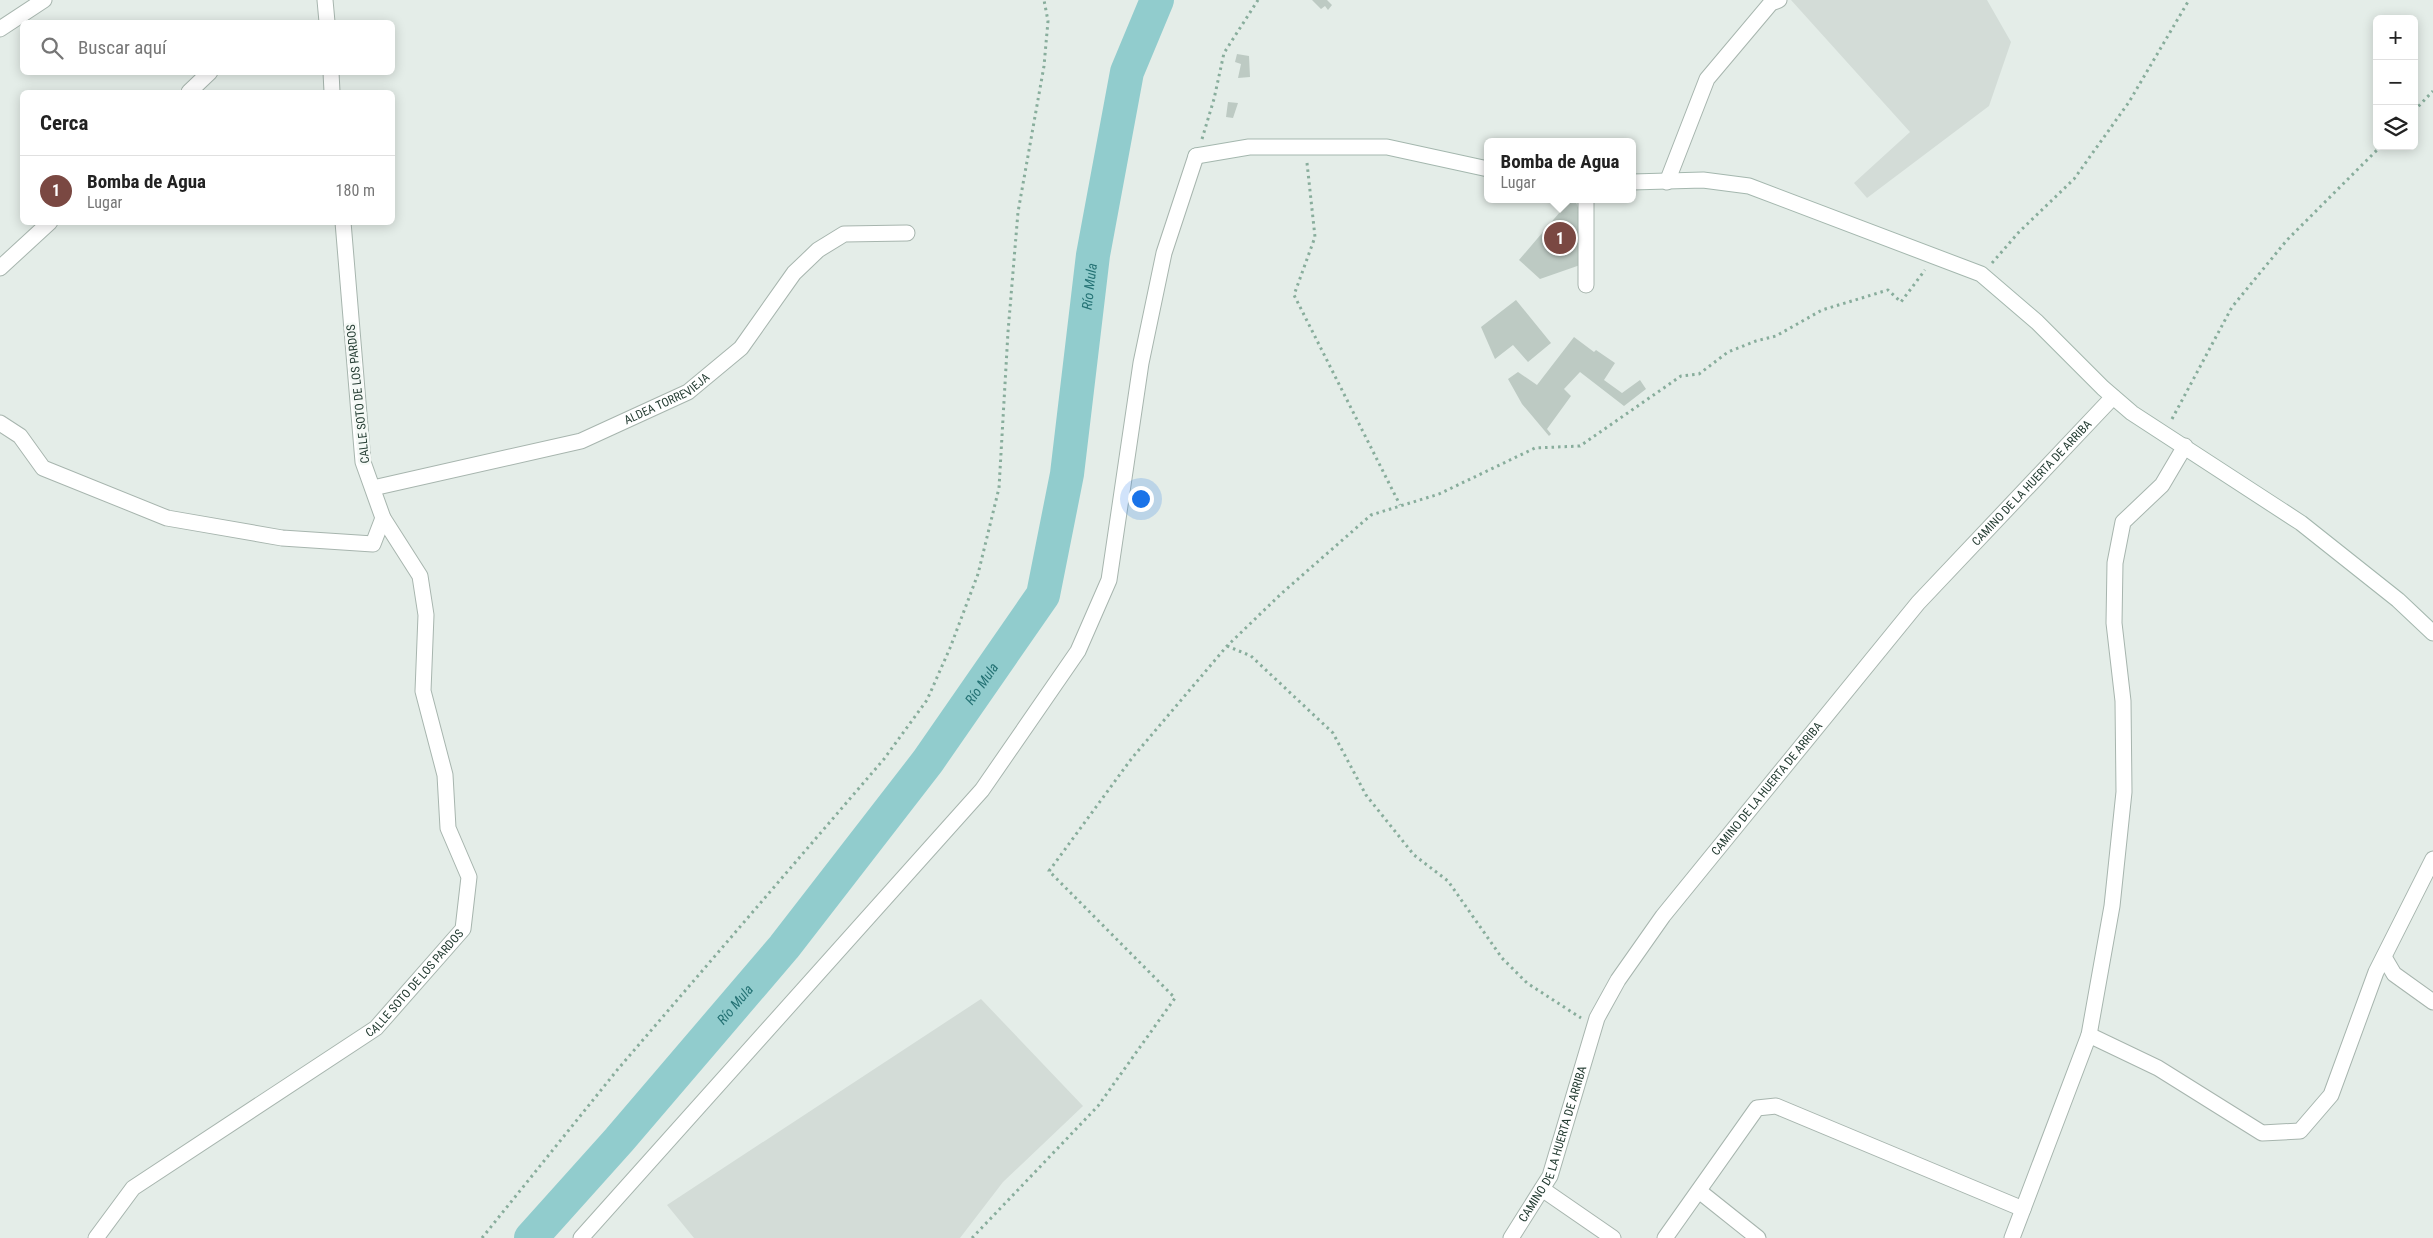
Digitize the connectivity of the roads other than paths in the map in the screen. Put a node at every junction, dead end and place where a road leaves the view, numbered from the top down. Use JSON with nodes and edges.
{"nodes":[{"id":1,"x":44,"y":0,"type":"edge"},
{"id":2,"x":325,"y":0,"type":"edge"},
{"id":3,"x":1779,"y":0,"type":"edge"},
{"id":4,"x":327,"y":20,"type":"edge"},
{"id":5,"x":0,"y":29,"type":"edge"},
{"id":6,"x":207,"y":75,"type":"edge"},
{"id":7,"x":331,"y":75,"type":"edge"},
{"id":8,"x":191,"y":90,"type":"edge"},
{"id":9,"x":332,"y":90,"type":"edge"},
{"id":10,"x":1484,"y":168,"type":"edge"},
{"id":11,"x":1636,"y":182,"type":"edge"},
{"id":12,"x":1667,"y":182,"type":"junction"},
{"id":13,"x":1586,"y":203,"type":"edge"},
{"id":14,"x":47,"y":225,"type":"edge"},
{"id":15,"x":343,"y":225,"type":"edge"},
{"id":16,"x":907,"y":234,"type":"dead end"},
{"id":17,"x":0,"y":268,"type":"edge"},
{"id":18,"x":1586,"y":284,"type":"dead end"},
{"id":19,"x":2113,"y":397,"type":"junction"},
{"id":20,"x":0,"y":424,"type":"edge"},
{"id":21,"x":2185,"y":446,"type":"junction"},
{"id":22,"x":372,"y":488,"type":"junction"},
{"id":23,"x":383,"y":518,"type":"junction"},
{"id":24,"x":2433,"y":633,"type":"edge"},
{"id":25,"x":2433,"y":859,"type":"edge"},
{"id":26,"x":2384,"y":958,"type":"junction"},
{"id":27,"x":2433,"y":1002,"type":"edge"},
{"id":28,"x":2089,"y":1035,"type":"junction"},
{"id":29,"x":1542,"y":1189,"type":"junction"},
{"id":30,"x":1699,"y":1191,"type":"junction"},
{"id":31,"x":2023,"y":1209,"type":"junction"},
{"id":32,"x":96,"y":1238,"type":"edge"},
{"id":33,"x":581,"y":1238,"type":"edge"},
{"id":34,"x":1511,"y":1238,"type":"edge"},
{"id":35,"x":1613,"y":1238,"type":"edge"},
{"id":36,"x":1665,"y":1238,"type":"edge"},
{"id":37,"x":1758,"y":1238,"type":"edge"},
{"id":38,"x":2012,"y":1238,"type":"edge"}],
"edges":[{"from":1,"to":5,"type":"street"},
{"from":2,"to":4,"type":"street"},
{"from":3,"to":12,"type":"street"},
{"from":6,"to":8,"type":"street"},
{"from":7,"to":9,"type":"street"},
{"from":10,"to":33,"type":"street"},
{"from":11,"to":12,"type":"street"},
{"from":12,"to":19,"type":"street"},
{"from":13,"to":18,"type":"street"},
{"from":14,"to":17,"type":"street"},
{"from":15,"to":22,"type":"street","name":"CALLE SOTO DE LOS PARDOS"},
{"from":16,"to":22,"type":"street","name":"ALDEA TORREVIEJA"},
{"from":19,"to":21,"type":"street"},
{"from":19,"to":29,"type":"street","name":"CAMINO DE LA HUERTA DE ARRIBA"},
{"from":20,"to":23,"type":"street"},
{"from":21,"to":24,"type":"street"},
{"from":21,"to":28,"type":"street"},
{"from":22,"to":23,"type":"street","name":"CALLE SOTO DE LOS PARDOS"},
{"from":23,"to":32,"type":"street","name":"CALLE SOTO DE LOS PARDOS"},
{"from":25,"to":26,"type":"street"},
{"from":26,"to":27,"type":"street"},
{"from":26,"to":28,"type":"street"},
{"from":28,"to":31,"type":"street"},
{"from":29,"to":34,"type":"street","name":"CAMINO DE LA HUERTA DE ARRIBA"},
{"from":29,"to":35,"type":"street"},
{"from":30,"to":31,"type":"street"},
{"from":30,"to":36,"type":"street"},
{"from":30,"to":37,"type":"street"},
{"from":31,"to":38,"type":"street"}]}
